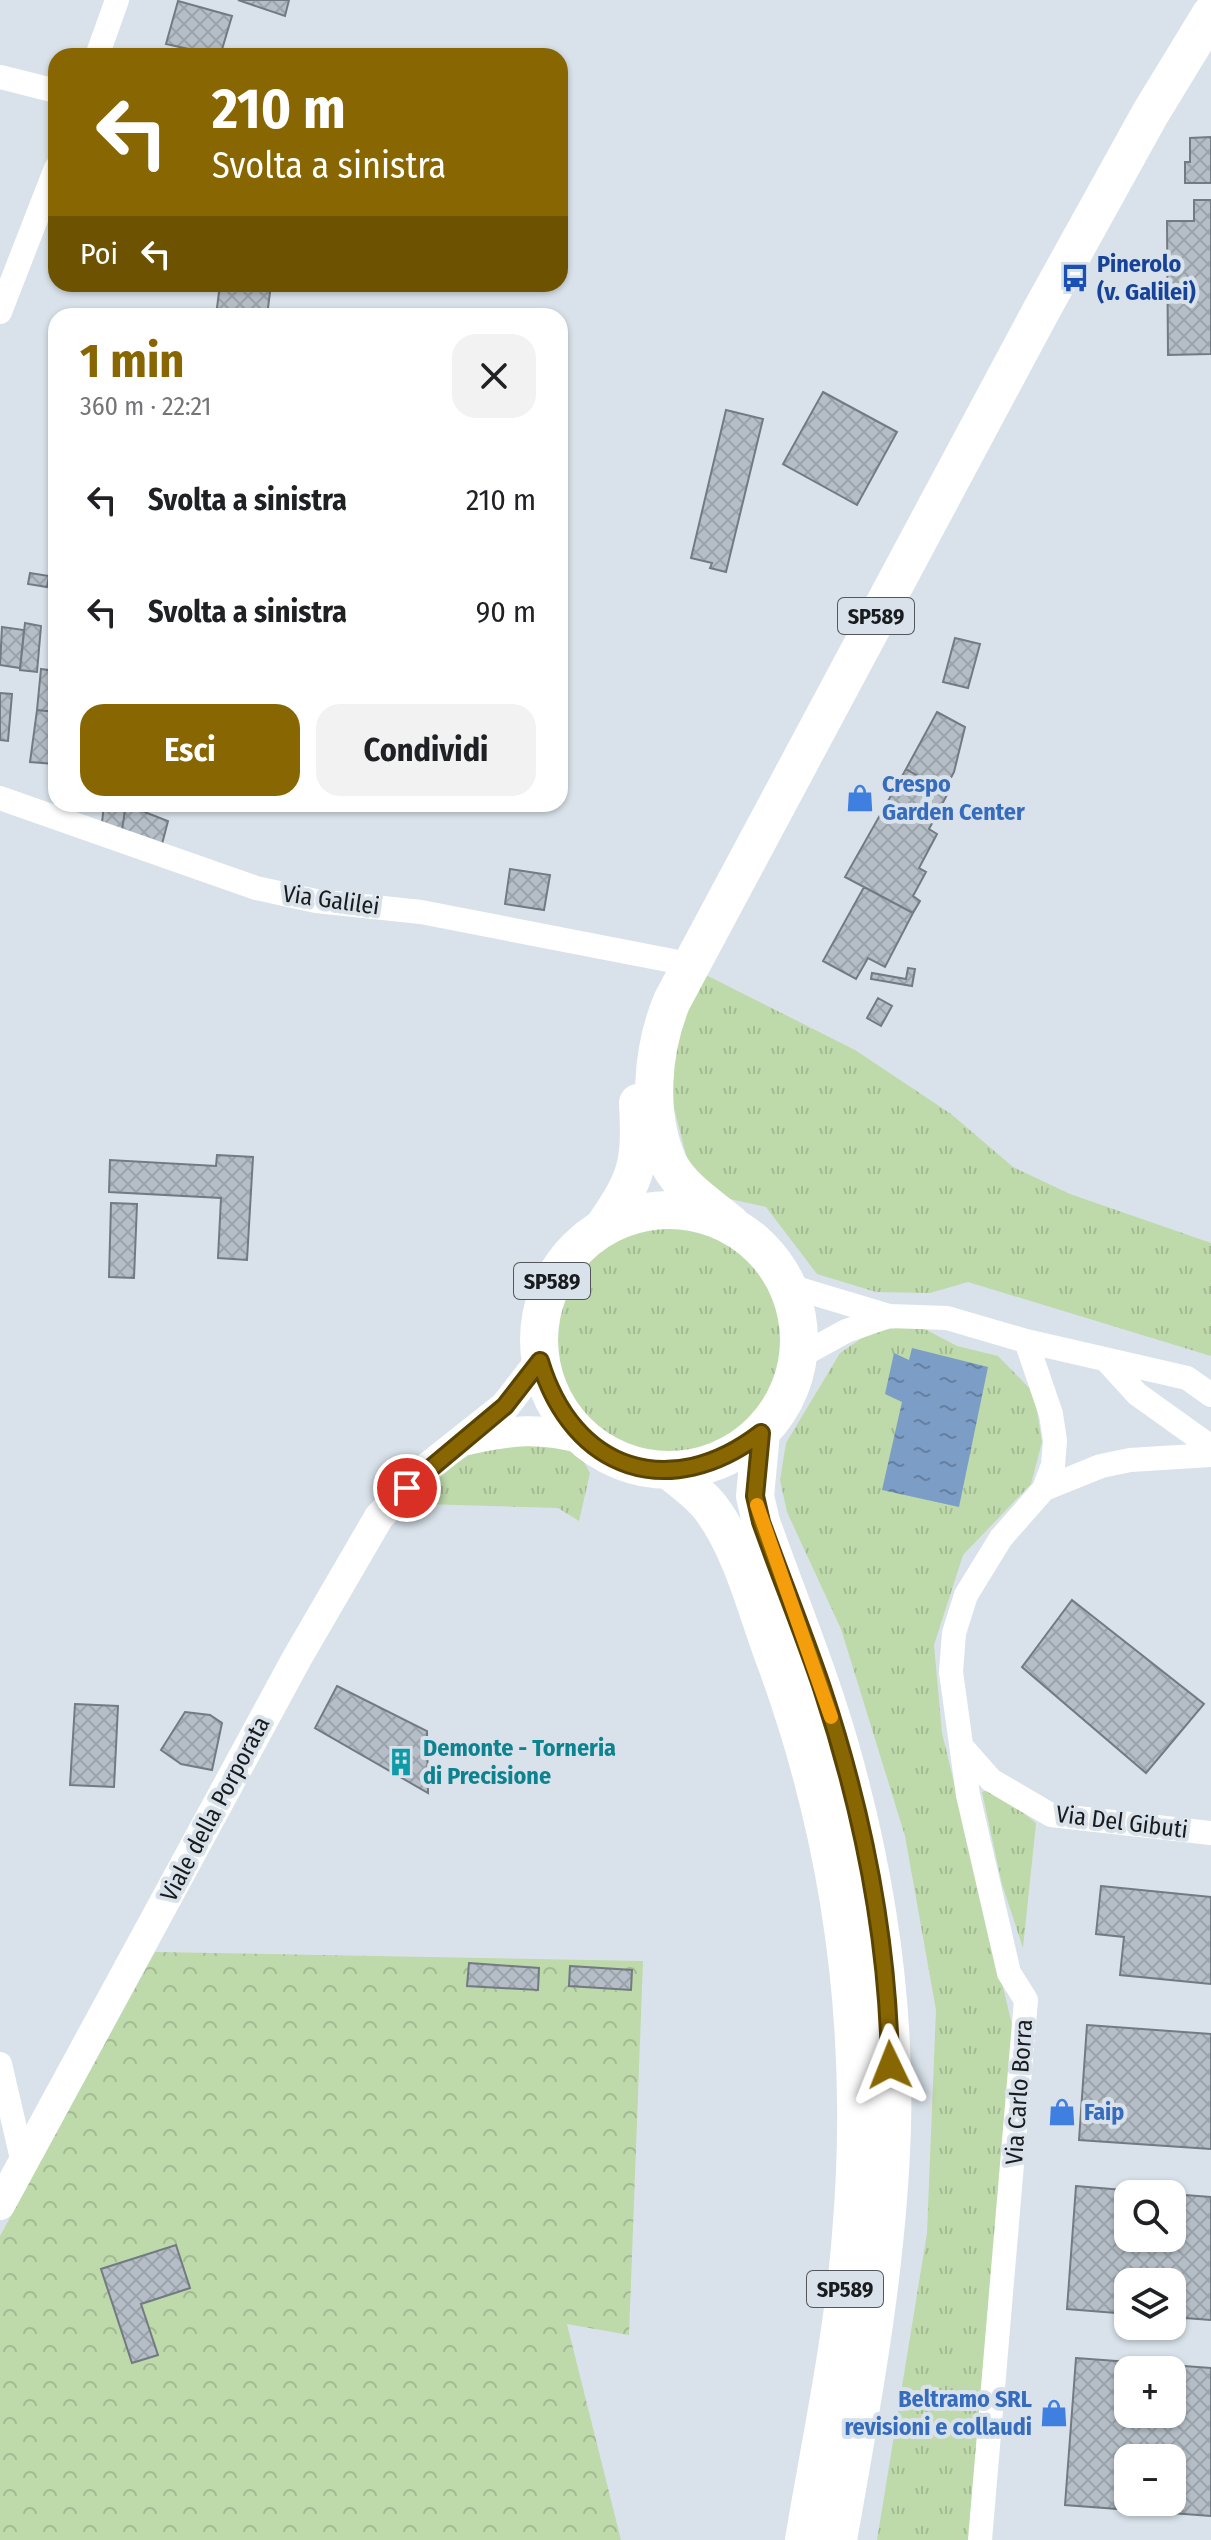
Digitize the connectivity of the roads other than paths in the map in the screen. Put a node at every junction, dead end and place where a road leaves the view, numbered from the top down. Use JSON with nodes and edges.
{"nodes":[{"id":1,"x":117,"y":0,"type":"edge"},
{"id":2,"x":1194,"y":0,"type":"edge"},
{"id":3,"x":1211,"y":14,"type":"edge"},
{"id":4,"x":100,"y":48,"type":"edge"},
{"id":5,"x":0,"y":77,"type":"edge"},
{"id":6,"x":48,"y":89,"type":"edge"},
{"id":7,"x":48,"y":189,"type":"edge"},
{"id":8,"x":0,"y":312,"type":"edge"},
{"id":9,"x":0,"y":798,"type":"edge"},
{"id":10,"x":673,"y":961,"type":"junction"},
{"id":11,"x":731,"y":1224,"type":"junction"},
{"id":12,"x":604,"y":1226,"type":"junction"},
{"id":13,"x":789,"y":1286,"type":"junction"},
{"id":14,"x":889,"y":1316,"type":"junction"},
{"id":15,"x":1026,"y":1341,"type":"junction"},
{"id":16,"x":799,"y":1357,"type":"junction"},
{"id":17,"x":1106,"y":1360,"type":"junction"},
{"id":18,"x":540,"y":1361,"type":"junction"},
{"id":19,"x":1211,"y":1395,"type":"edge"},
{"id":20,"x":761,"y":1433,"type":"junction"},
{"id":21,"x":584,"y":1439,"type":"junction"},
{"id":22,"x":465,"y":1440,"type":"junction"},
{"id":23,"x":1211,"y":1447,"type":"edge"},
{"id":24,"x":1211,"y":1455,"type":"edge"},
{"id":25,"x":670,"y":1471,"type":"junction"},
{"id":26,"x":1044,"y":1489,"type":"junction"},
{"id":27,"x":961,"y":1746,"type":"junction"},
{"id":28,"x":1211,"y":1833,"type":"edge"},
{"id":29,"x":0,"y":2064,"type":"edge"},
{"id":30,"x":23,"y":2163,"type":"junction"},
{"id":31,"x":0,"y":2205,"type":"edge"},
{"id":32,"x":804,"y":2540,"type":"edge"},
{"id":33,"x":838,"y":2540,"type":"edge"},
{"id":34,"x":980,"y":2540,"type":"edge"}],
"edges":[{"from":1,"to":4,"type":"street"},
{"from":2,"to":10,"type":"main road","number":"SP589"},
{"from":3,"to":11,"type":"main road","number":"SP589"},
{"from":5,"to":6,"type":"street"},
{"from":7,"to":8,"type":"street"},
{"from":9,"to":10,"type":"street","name":"Via Galilei"},
{"from":10,"to":12,"type":"main road","number":"SP589"},
{"from":11,"to":12,"type":"main road","number":"SP589"},
{"from":11,"to":13,"type":"main road","number":"SP589"},
{"from":12,"to":18,"type":"main road","number":"SP589"},
{"from":13,"to":14,"type":"street"},
{"from":13,"to":16,"type":"main road","number":"SP589"},
{"from":14,"to":15,"type":"street"},
{"from":14,"to":16,"type":"street"},
{"from":15,"to":17,"type":"street"},
{"from":15,"to":26,"type":"street","name":"Via Carlo Borra"},
{"from":16,"to":20,"type":"main road","number":"SP589"},
{"from":17,"to":19,"type":"street"},
{"from":17,"to":23,"type":"street"},
{"from":18,"to":21,"type":"main road","number":"SP589"},
{"from":18,"to":22,"type":"street","name":"Viale della Porporata"},
{"from":20,"to":25,"type":"main road","number":"SP589"},
{"from":20,"to":33,"type":"main road","number":"SP589"},
{"from":21,"to":22,"type":"street"},
{"from":21,"to":25,"type":"main road","number":"SP589"},
{"from":22,"to":30,"type":"street","name":"Viale della Porporata"},
{"from":24,"to":26,"type":"street","name":"Via Carlo Borra"},
{"from":25,"to":32,"type":"main road","number":"SP589"},
{"from":26,"to":27,"type":"street","name":"Via Carlo Borra"},
{"from":27,"to":28,"type":"street","name":"Via Del Gibuti"},
{"from":27,"to":34,"type":"street","name":"Via Carlo Borra"},
{"from":29,"to":30,"type":"street"},
{"from":30,"to":31,"type":"street","name":"Viale della Porporata"}]}
